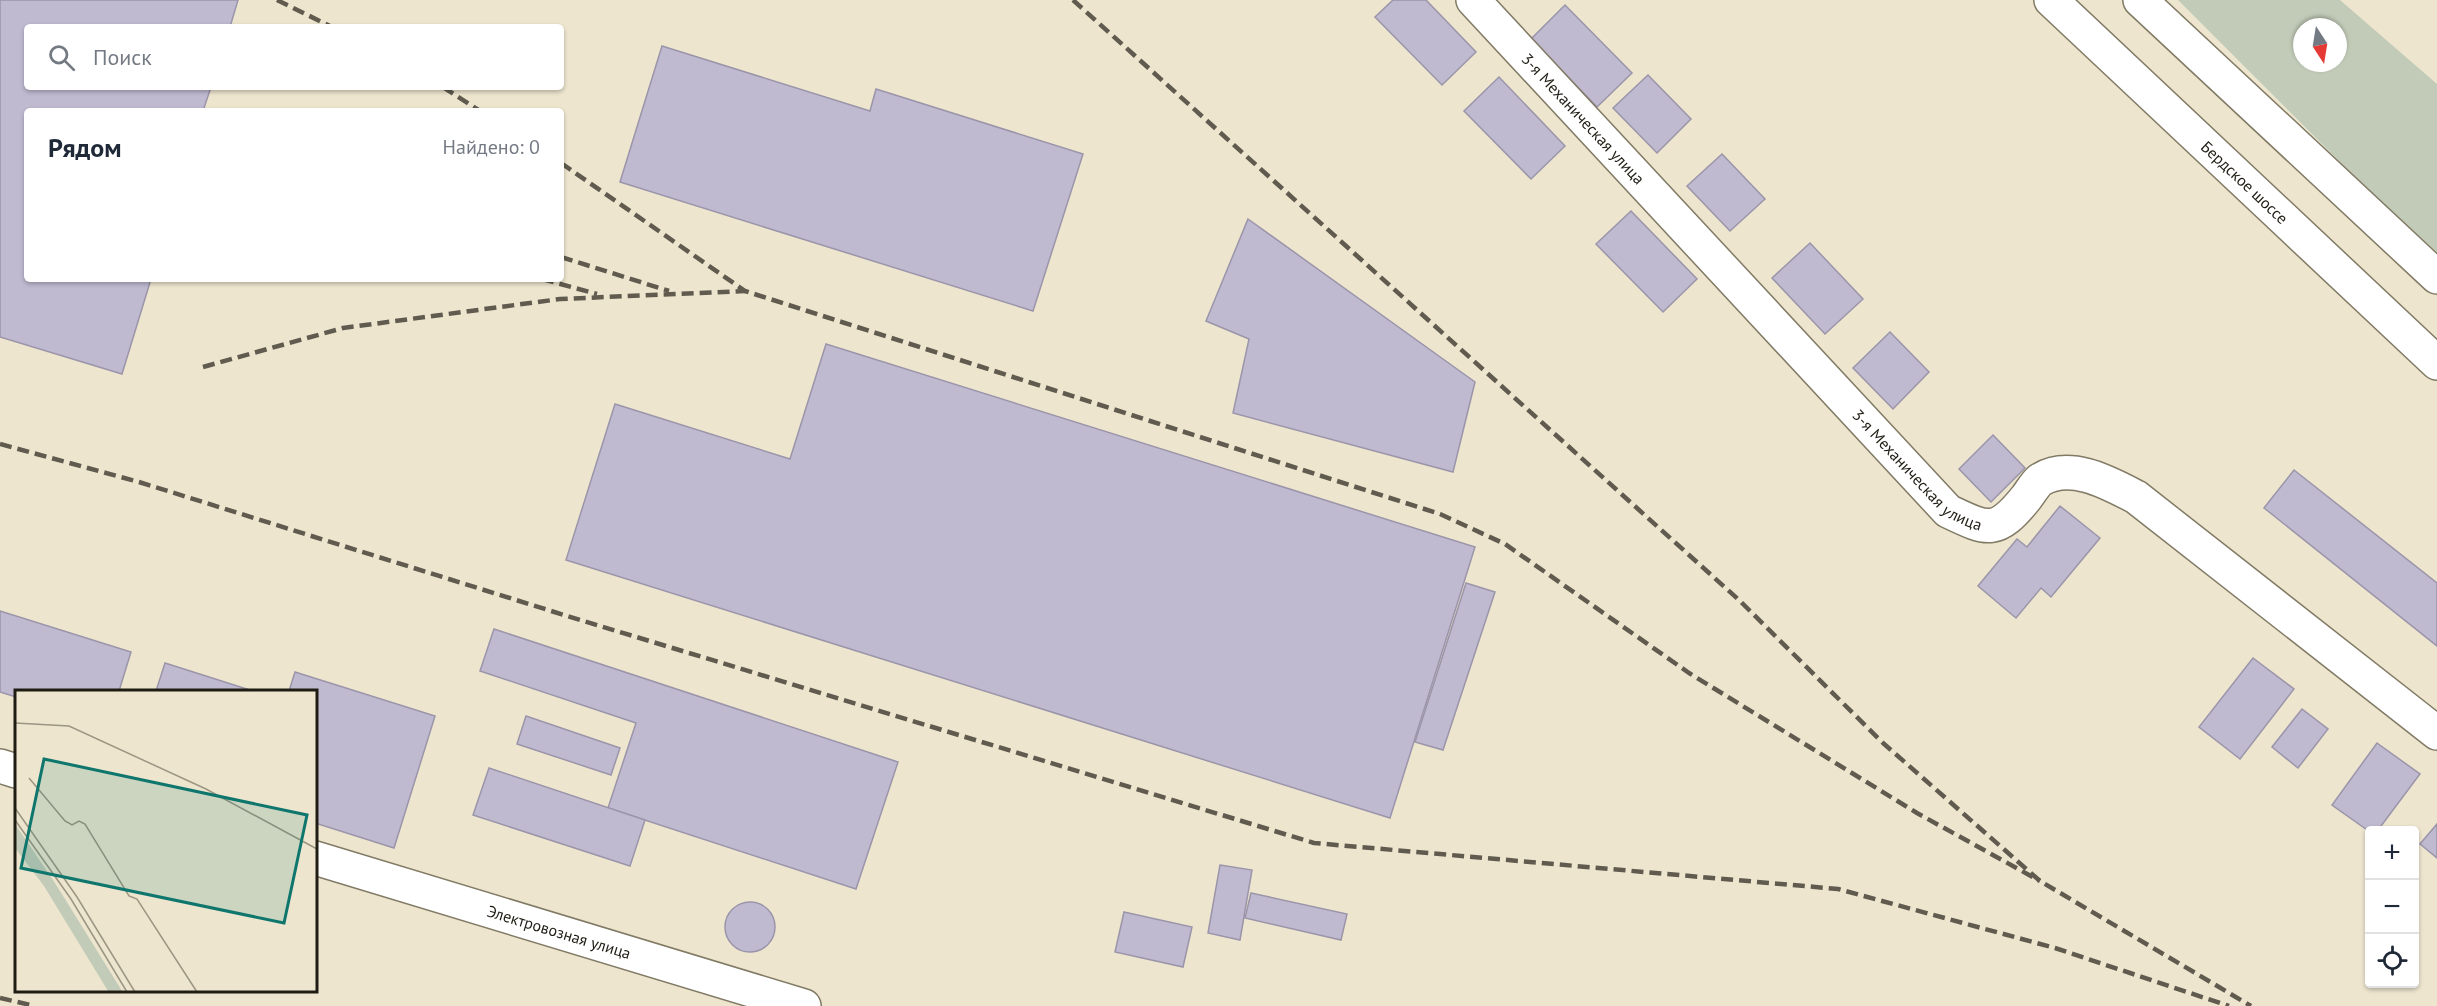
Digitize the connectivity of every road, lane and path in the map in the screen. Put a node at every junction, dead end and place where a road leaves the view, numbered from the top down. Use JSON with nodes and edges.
{"nodes":[{"id":1,"x":1473,"y":0,"type":"edge"},
{"id":2,"x":2051,"y":0,"type":"edge"},
{"id":3,"x":2139,"y":0,"type":"edge"},
{"id":4,"x":2437,"y":277,"type":"edge"},
{"id":5,"x":2437,"y":363,"type":"edge"},
{"id":6,"x":2437,"y":733,"type":"edge"},
{"id":7,"x":0,"y":766,"type":"edge"},
{"id":8,"x":15,"y":771,"type":"edge"},
{"id":9,"x":316,"y":858,"type":"edge"},
{"id":10,"x":804,"y":1006,"type":"edge"}],
"edges":[{"from":1,"to":6,"type":"main road","name":"3-я Механическая улица"},
{"from":2,"to":5,"type":"main road","name":"Бердское шоссе"},
{"from":3,"to":4,"type":"main road"},
{"from":7,"to":8,"type":"main road"},
{"from":9,"to":10,"type":"main road","name":"Электровозная улица"}]}
